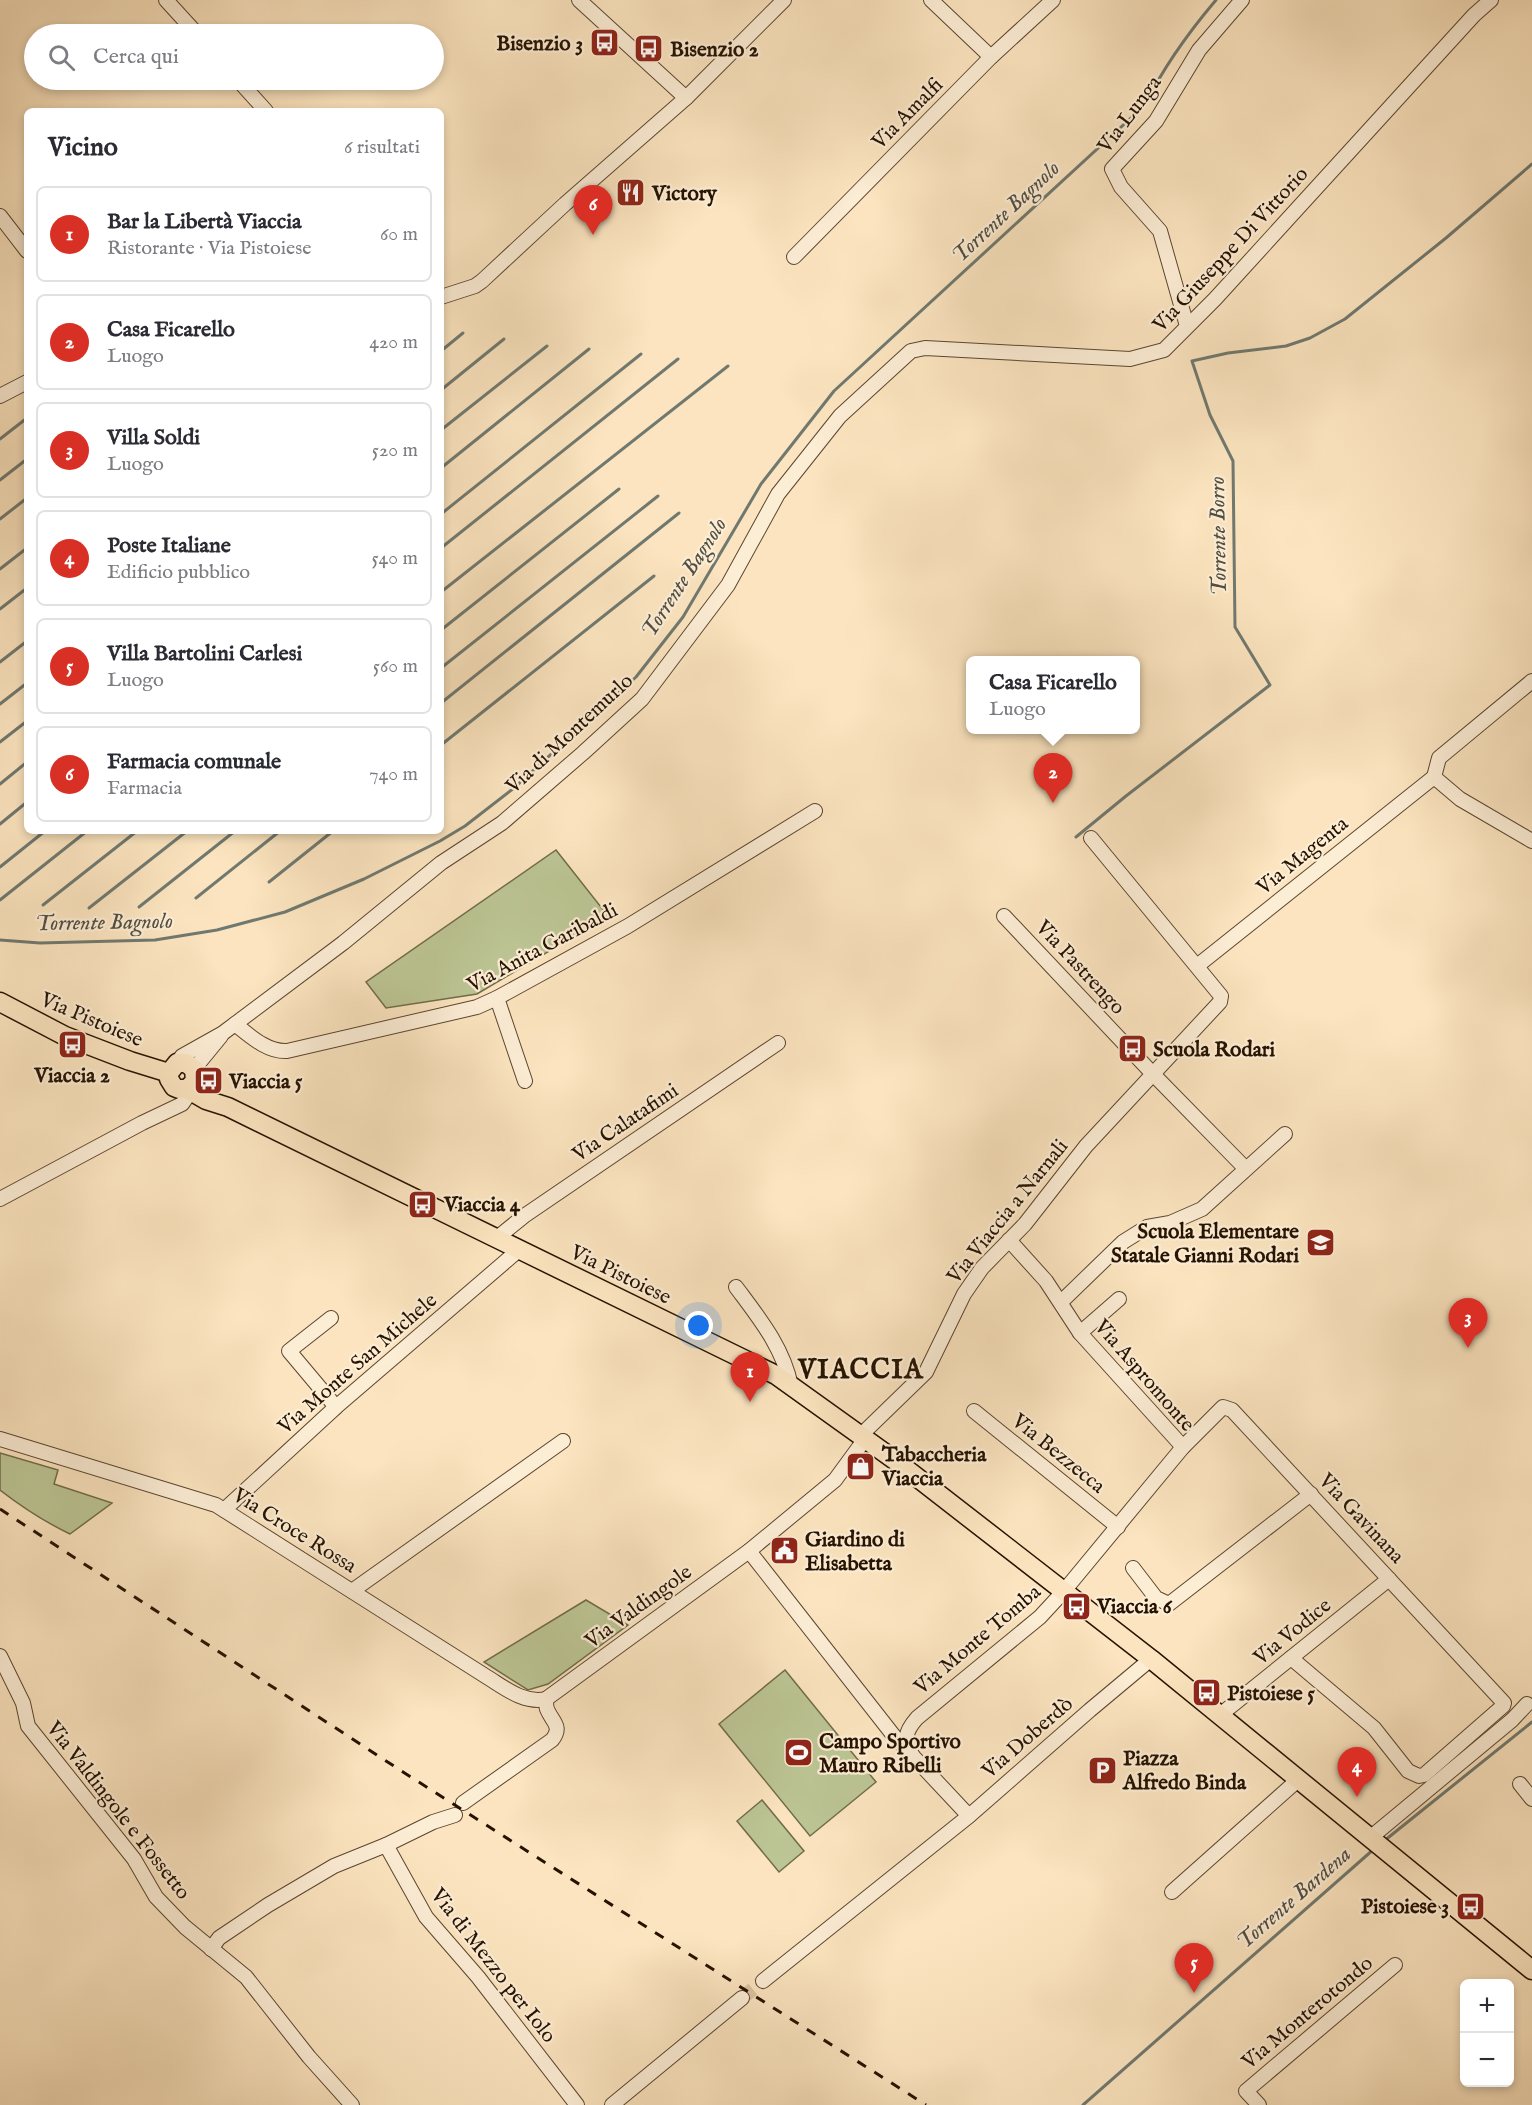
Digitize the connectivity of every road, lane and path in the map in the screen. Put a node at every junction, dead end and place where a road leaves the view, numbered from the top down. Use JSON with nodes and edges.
{"nodes":[{"id":1,"x":166,"y":0,"type":"edge"},
{"id":2,"x":579,"y":0,"type":"edge"},
{"id":3,"x":784,"y":0,"type":"edge"},
{"id":4,"x":932,"y":0,"type":"edge"},
{"id":5,"x":1053,"y":0,"type":"edge"},
{"id":6,"x":1242,"y":0,"type":"edge"},
{"id":7,"x":1491,"y":0,"type":"edge"},
{"id":8,"x":188,"y":24,"type":"edge"},
{"id":9,"x":991,"y":57,"type":"junction"},
{"id":10,"x":247,"y":90,"type":"edge"},
{"id":11,"x":686,"y":98,"type":"junction"},
{"id":12,"x":263,"y":108,"type":"edge"},
{"id":13,"x":0,"y":216,"type":"edge"},
{"id":14,"x":24,"y":247,"type":"edge"},
{"id":15,"x":795,"y":257,"type":"dead end"},
{"id":16,"x":444,"y":296,"type":"edge"},
{"id":17,"x":1187,"y":326,"type":"junction"},
{"id":18,"x":925,"y":348,"type":"joint"},
{"id":19,"x":24,"y":384,"type":"edge"},
{"id":20,"x":0,"y":396,"type":"edge"},
{"id":21,"x":1532,"y":681,"type":"edge"},
{"id":22,"x":1434,"y":777,"type":"junction"},
{"id":23,"x":815,"y":811,"type":"dead end"},
{"id":24,"x":1091,"y":838,"type":"dead end"},
{"id":25,"x":1532,"y":842,"type":"edge"},
{"id":26,"x":1004,"y":916,"type":"dead end"},
{"id":27,"x":1197,"y":966,"type":"junction"},
{"id":28,"x":497,"y":998,"type":"junction"},
{"id":29,"x":0,"y":1002,"type":"edge"},
{"id":30,"x":235,"y":1024,"type":"junction"},
{"id":31,"x":778,"y":1043,"type":"dead end"},
{"id":32,"x":1152,"y":1073,"type":"junction"},
{"id":33,"x":183,"y":1077,"type":"junction"},
{"id":34,"x":525,"y":1081,"type":"dead end"},
{"id":35,"x":1285,"y":1134,"type":"dead end"},
{"id":36,"x":1245,"y":1168,"type":"junction"},
{"id":37,"x":0,"y":1198,"type":"edge"},
{"id":38,"x":497,"y":1238,"type":"junction"},
{"id":39,"x":1009,"y":1240,"type":"junction"},
{"id":40,"x":520,"y":1249,"type":"junction"},
{"id":41,"x":736,"y":1287,"type":"dead end"},
{"id":42,"x":1119,"y":1299,"type":"dead end"},
{"id":43,"x":1061,"y":1302,"type":"junction"},
{"id":44,"x":330,"y":1318,"type":"dead end"},
{"id":45,"x":1080,"y":1333,"type":"junction"},
{"id":46,"x":791,"y":1386,"type":"junction"},
{"id":47,"x":336,"y":1407,"type":"junction"},
{"id":48,"x":974,"y":1411,"type":"dead end"},
{"id":49,"x":862,"y":1438,"type":"junction"},
{"id":50,"x":0,"y":1439,"type":"edge"},
{"id":51,"x":563,"y":1441,"type":"dead end"},
{"id":52,"x":1183,"y":1447,"type":"junction"},
{"id":53,"x":1311,"y":1494,"type":"junction"},
{"id":54,"x":224,"y":1510,"type":"junction"},
{"id":55,"x":1118,"y":1527,"type":"junction"},
{"id":56,"x":749,"y":1551,"type":"junction"},
{"id":57,"x":1133,"y":1568,"type":"dead end"},
{"id":58,"x":1389,"y":1579,"type":"junction"},
{"id":59,"x":352,"y":1591,"type":"junction"},
{"id":60,"x":1064,"y":1592,"type":"junction"},
{"id":61,"x":0,"y":1656,"type":"edge"},
{"id":62,"x":1291,"y":1658,"type":"junction"},
{"id":63,"x":1152,"y":1659,"type":"junction"},
{"id":64,"x":546,"y":1699,"type":"junction"},
{"id":65,"x":867,"y":1701,"type":"junction"},
{"id":66,"x":1527,"y":1704,"type":"dead end"},
{"id":67,"x":1220,"y":1715,"type":"junction"},
{"id":68,"x":917,"y":1718,"type":"junction"},
{"id":69,"x":913,"y":1757,"type":"junction"},
{"id":70,"x":1299,"y":1779,"type":"junction"},
{"id":71,"x":1520,"y":1784,"type":"dead end"},
{"id":72,"x":1532,"y":1799,"type":"edge"},
{"id":73,"x":462,"y":1803,"type":"dead end"},
{"id":74,"x":454,"y":1815,"type":"dead end"},
{"id":75,"x":969,"y":1816,"type":"junction"},
{"id":76,"x":1373,"y":1840,"type":"junction"},
{"id":77,"x":386,"y":1845,"type":"junction"},
{"id":78,"x":1172,"y":1892,"type":"dead end"},
{"id":79,"x":211,"y":1948,"type":"junction"},
{"id":80,"x":1395,"y":1965,"type":"dead end"},
{"id":81,"x":1532,"y":1970,"type":"edge"},
{"id":82,"x":763,"y":1981,"type":"tunnel mouth"},
{"id":83,"x":742,"y":1998,"type":"tunnel mouth"},
{"id":84,"x":352,"y":2105,"type":"edge"},
{"id":85,"x":578,"y":2105,"type":"edge"},
{"id":86,"x":612,"y":2105,"type":"edge"},
{"id":87,"x":1259,"y":2105,"type":"edge"}],
"edges":[{"from":1,"to":8,"type":"street"},
{"from":2,"to":11,"type":"street"},
{"from":3,"to":11,"type":"street"},
{"from":4,"to":9,"type":"street"},
{"from":5,"to":9,"type":"street","name":"Via Amalfi"},
{"from":6,"to":17,"type":"street","name":"Via Lunga"},
{"from":7,"to":17,"type":"street","name":"Via Giuseppe Di Vittorio"},
{"from":9,"to":15,"type":"street","name":"Via Amalfi"},
{"from":10,"to":12,"type":"street"},
{"from":11,"to":16,"type":"street"},
{"from":13,"to":14,"type":"street"},
{"from":17,"to":18,"type":"street","name":"Via Giuseppe Di Vittorio"},
{"from":18,"to":30,"type":"street","name":"Via di Montemurlo"},
{"from":19,"to":20,"type":"street"},
{"from":21,"to":22,"type":"street"},
{"from":22,"to":25,"type":"street"},
{"from":22,"to":27,"type":"street","name":"Via Magenta"},
{"from":23,"to":28,"type":"street","name":"Via Anita Garibaldi"},
{"from":24,"to":27,"type":"street","name":"Via Viaccia a Narnali"},
{"from":26,"to":32,"type":"street","name":"Via Pastrengo"},
{"from":27,"to":32,"type":"street","name":"Via Viaccia a Narnali"},
{"from":28,"to":30,"type":"street","name":"Via Anita Garibaldi"},
{"from":28,"to":34,"type":"street"},
{"from":29,"to":33,"type":"main road","name":"Via Pistoiese"},
{"from":30,"to":33,"type":"street","name":"Via di Montemurlo"},
{"from":31,"to":38,"type":"street","name":"Via Calatafimi"},
{"from":32,"to":36,"type":"street"},
{"from":32,"to":39,"type":"street","name":"Via Viaccia a Narnali"},
{"from":33,"to":37,"type":"street","name":"Via di Montemurlo"},
{"from":33,"to":38,"type":"main road","name":"Via Pistoiese"},
{"from":35,"to":36,"type":"street"},
{"from":36,"to":43,"type":"street"},
{"from":38,"to":40,"type":"main road","name":"Via Pistoiese"},
{"from":39,"to":43,"type":"street","name":"Via Aspromonte"},
{"from":39,"to":49,"type":"street","name":"Via Viaccia a Narnali"},
{"from":40,"to":46,"type":"main road","name":"Via Pistoiese"},
{"from":40,"to":47,"type":"street","name":"Via Monte San Michele"},
{"from":41,"to":46,"type":"street"},
{"from":42,"to":45,"type":"street"},
{"from":43,"to":45,"type":"street","name":"Via Aspromonte"},
{"from":44,"to":47,"type":"street"},
{"from":45,"to":52,"type":"street","name":"Via Aspromonte"},
{"from":46,"to":49,"type":"main road","name":"Via Pistoiese"},
{"from":47,"to":54,"type":"street","name":"Via Monte San Michele"},
{"from":48,"to":55,"type":"street","name":"Via Bezzecca"},
{"from":49,"to":56,"type":"street","name":"Via Valdingole"},
{"from":49,"to":60,"type":"main road","name":"Via Pistoiese"},
{"from":50,"to":54,"type":"street","name":"Via Croce Rossa"},
{"from":51,"to":59,"type":"street"},
{"from":52,"to":53,"type":"street","name":"Via Gavinana"},
{"from":52,"to":55,"type":"street","name":"Via Aspromonte"},
{"from":53,"to":57,"type":"street"},
{"from":53,"to":58,"type":"street","name":"Via Gavinana"},
{"from":54,"to":59,"type":"street","name":"Via Croce Rossa"},
{"from":55,"to":60,"type":"street","name":"Via Aspromonte"},
{"from":56,"to":64,"type":"street","name":"Via Valdingole"},
{"from":56,"to":65,"type":"street"},
{"from":58,"to":62,"type":"street","name":"Via Vodice"},
{"from":58,"to":62,"type":"street","name":"Via Gavinana"},
{"from":59,"to":64,"type":"street","name":"Via Croce Rossa"},
{"from":60,"to":63,"type":"main road","name":"Via Pistoiese"},
{"from":60,"to":68,"type":"street","name":"Via Monte Tomba"},
{"from":61,"to":79,"type":"street","name":"Via Valdingole e Fossetto"},
{"from":62,"to":67,"type":"street","name":"Via Vodice"},
{"from":63,"to":67,"type":"main road","name":"Via Pistoiese"},
{"from":63,"to":75,"type":"street","name":"Via Doberdò"},
{"from":64,"to":73,"type":"street"},
{"from":65,"to":68,"type":"street","name":"Via Monte Tomba"},
{"from":65,"to":69,"type":"street"},
{"from":66,"to":76,"type":"street"},
{"from":67,"to":70,"type":"main road","name":"Via Pistoiese"},
{"from":68,"to":69,"type":"street","name":"Via Monte Tomba"},
{"from":69,"to":75,"type":"street"},
{"from":70,"to":76,"type":"main road","name":"Via Pistoiese"},
{"from":70,"to":78,"type":"street"},
{"from":71,"to":72,"type":"street"},
{"from":74,"to":77,"type":"street"},
{"from":75,"to":82,"type":"street","name":"Via Doberdò"},
{"from":76,"to":81,"type":"main road","name":"Via Pistoiese"},
{"from":77,"to":79,"type":"street"},
{"from":77,"to":85,"type":"street","name":"Via di Mezzo per Iolo"},
{"from":79,"to":84,"type":"street","name":"Via Valdingole e Fossetto"},
{"from":80,"to":87,"type":"street","name":"Via Monterotondo"},
{"from":83,"to":86,"type":"street"}]}
